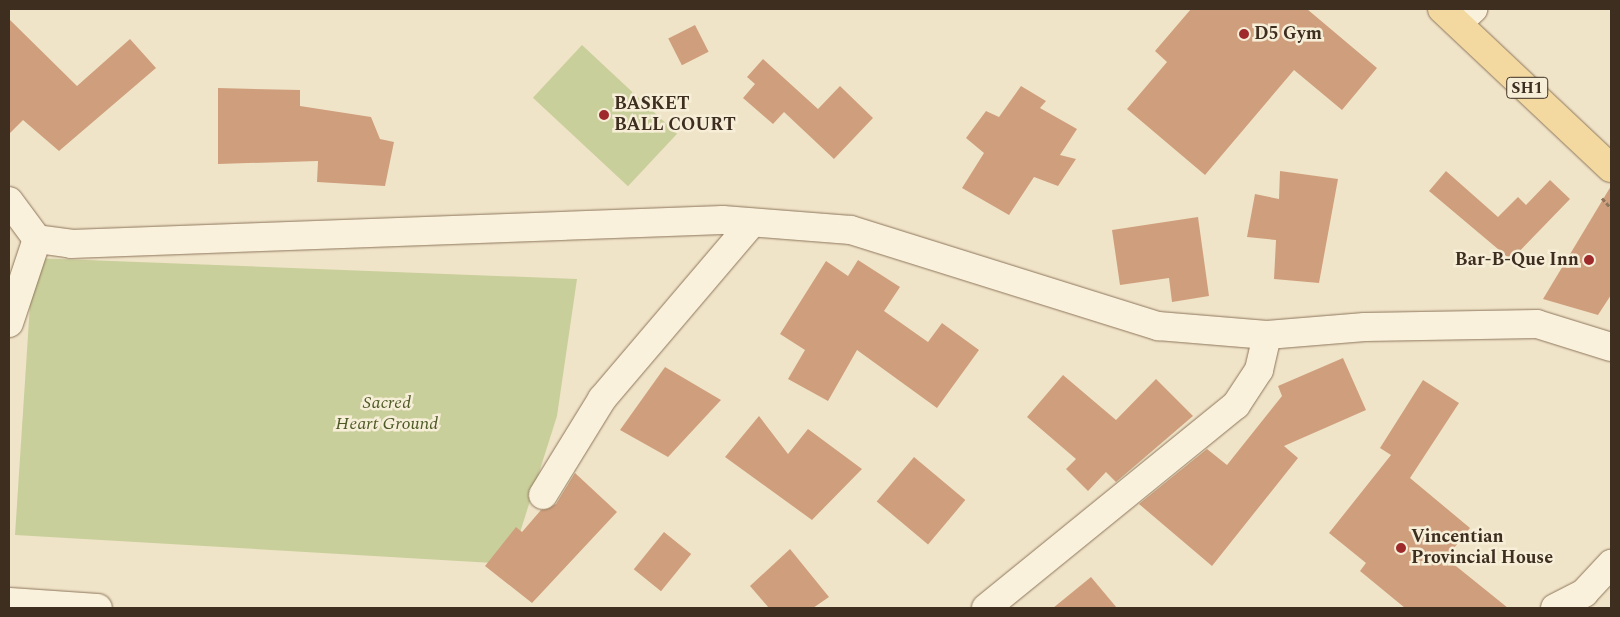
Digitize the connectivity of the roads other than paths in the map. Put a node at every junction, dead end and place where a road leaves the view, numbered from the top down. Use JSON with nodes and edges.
{"nodes":[{"id":1,"x":1458,"y":13,"type":"edge"},
{"id":2,"x":1611,"y":168,"type":"edge"},
{"id":3,"x":9,"y":201,"type":"edge"},
{"id":4,"x":752,"y":223,"type":"junction"},
{"id":5,"x":37,"y":239,"type":"junction"},
{"id":6,"x":9,"y":323,"type":"edge"},
{"id":7,"x":1267,"y":336,"type":"junction"},
{"id":8,"x":1611,"y":348,"type":"edge"},
{"id":9,"x":544,"y":495,"type":"dead end"},
{"id":10,"x":1611,"y":564,"type":"edge"},
{"id":11,"x":9,"y":602,"type":"edge"},
{"id":12,"x":98,"y":608,"type":"edge"},
{"id":13,"x":986,"y":608,"type":"edge"},
{"id":14,"x":1556,"y":608,"type":"edge"}],
"edges":[{"from":1,"to":2,"type":"main road","number":"SH1"},
{"from":3,"to":5,"type":"street"},
{"from":4,"to":5,"type":"street"},
{"from":4,"to":7,"type":"street"},
{"from":4,"to":9,"type":"street"},
{"from":5,"to":6,"type":"street"},
{"from":7,"to":8,"type":"street"},
{"from":7,"to":13,"type":"street"},
{"from":10,"to":14,"type":"street"},
{"from":11,"to":12,"type":"street"}]}
